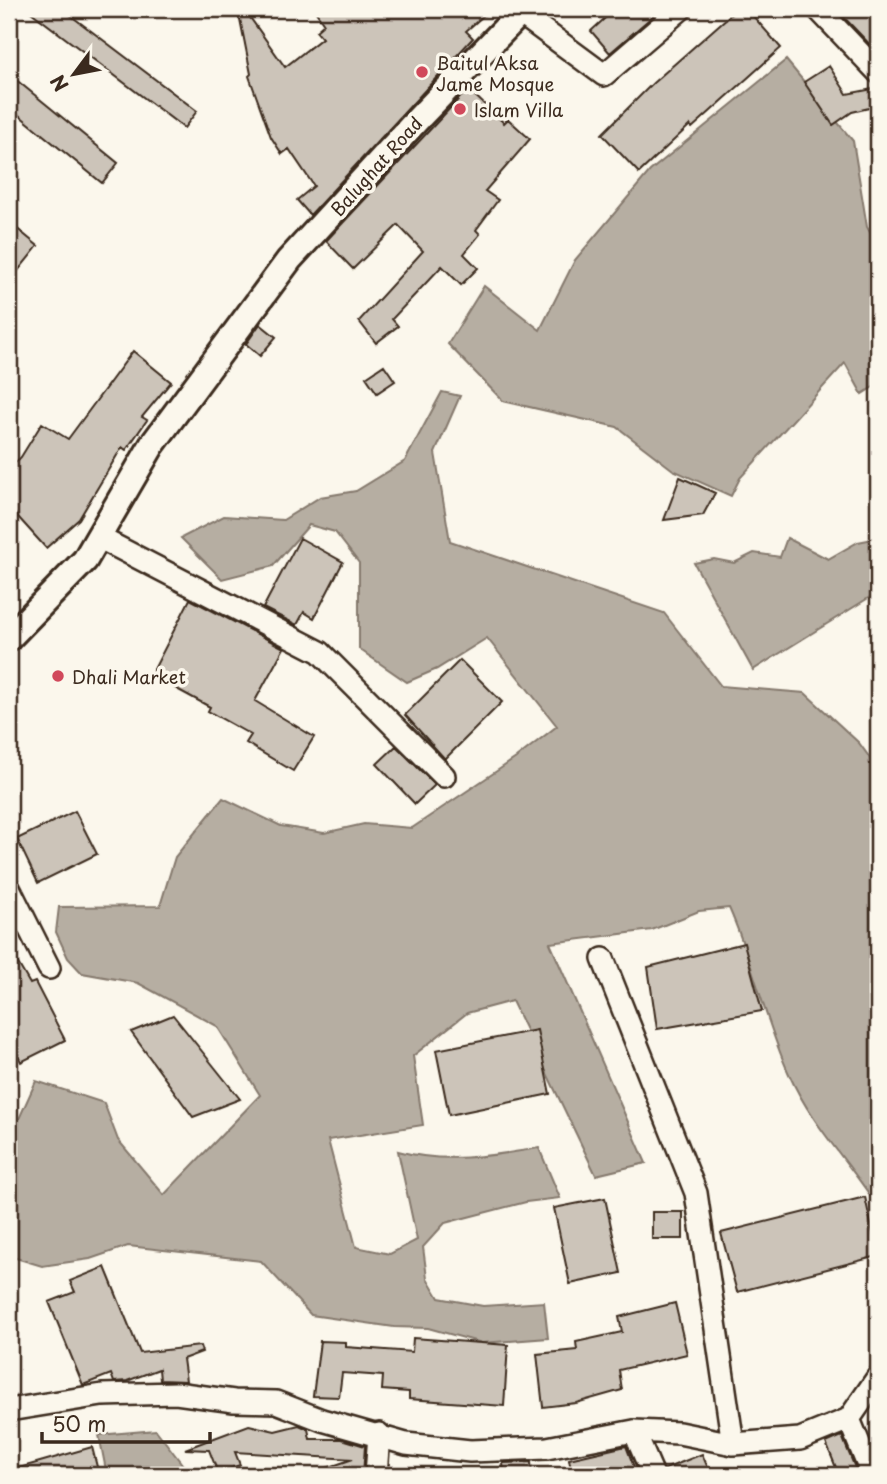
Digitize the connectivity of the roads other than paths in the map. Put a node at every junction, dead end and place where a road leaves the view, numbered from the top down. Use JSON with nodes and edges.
{"nodes":[{"id":1,"x":681,"y":9,"type":"edge"},
{"id":2,"x":818,"y":9,"type":"edge"},
{"id":3,"x":522,"y":11,"type":"edge"},
{"id":4,"x":878,"y":72,"type":"edge"},
{"id":5,"x":98,"y":537,"type":"junction"},
{"id":6,"x":9,"y":638,"type":"edge"},
{"id":7,"x":444,"y":776,"type":"dead end"},
{"id":8,"x":9,"y":888,"type":"edge"},
{"id":9,"x":603,"y":959,"type":"dead end"},
{"id":10,"x":49,"y":968,"type":"dead end"},
{"id":11,"x":878,"y":1377,"type":"edge"},
{"id":12,"x":9,"y":1410,"type":"edge"},
{"id":13,"x":849,"y":1419,"type":"junction"},
{"id":14,"x":634,"y":1431,"type":"junction"},
{"id":15,"x":379,"y":1434,"type":"junction"},
{"id":16,"x":733,"y":1444,"type":"junction"},
{"id":17,"x":376,"y":1475,"type":"edge"},
{"id":18,"x":653,"y":1475,"type":"edge"},
{"id":19,"x":872,"y":1475,"type":"edge"}],
"edges":[{"from":1,"to":3,"type":"street"},
{"from":2,"to":4,"type":"street"},
{"from":3,"to":5,"type":"street","name":"Balughat Road"},
{"from":5,"to":6,"type":"street","name":"Balughat Road"},
{"from":5,"to":7,"type":"street"},
{"from":8,"to":10,"type":"street"},
{"from":9,"to":16,"type":"street"},
{"from":11,"to":13,"type":"street"},
{"from":12,"to":15,"type":"street"},
{"from":13,"to":16,"type":"street"},
{"from":13,"to":19,"type":"street"},
{"from":14,"to":15,"type":"street"},
{"from":14,"to":16,"type":"street"},
{"from":14,"to":18,"type":"street"},
{"from":15,"to":17,"type":"street"}]}
